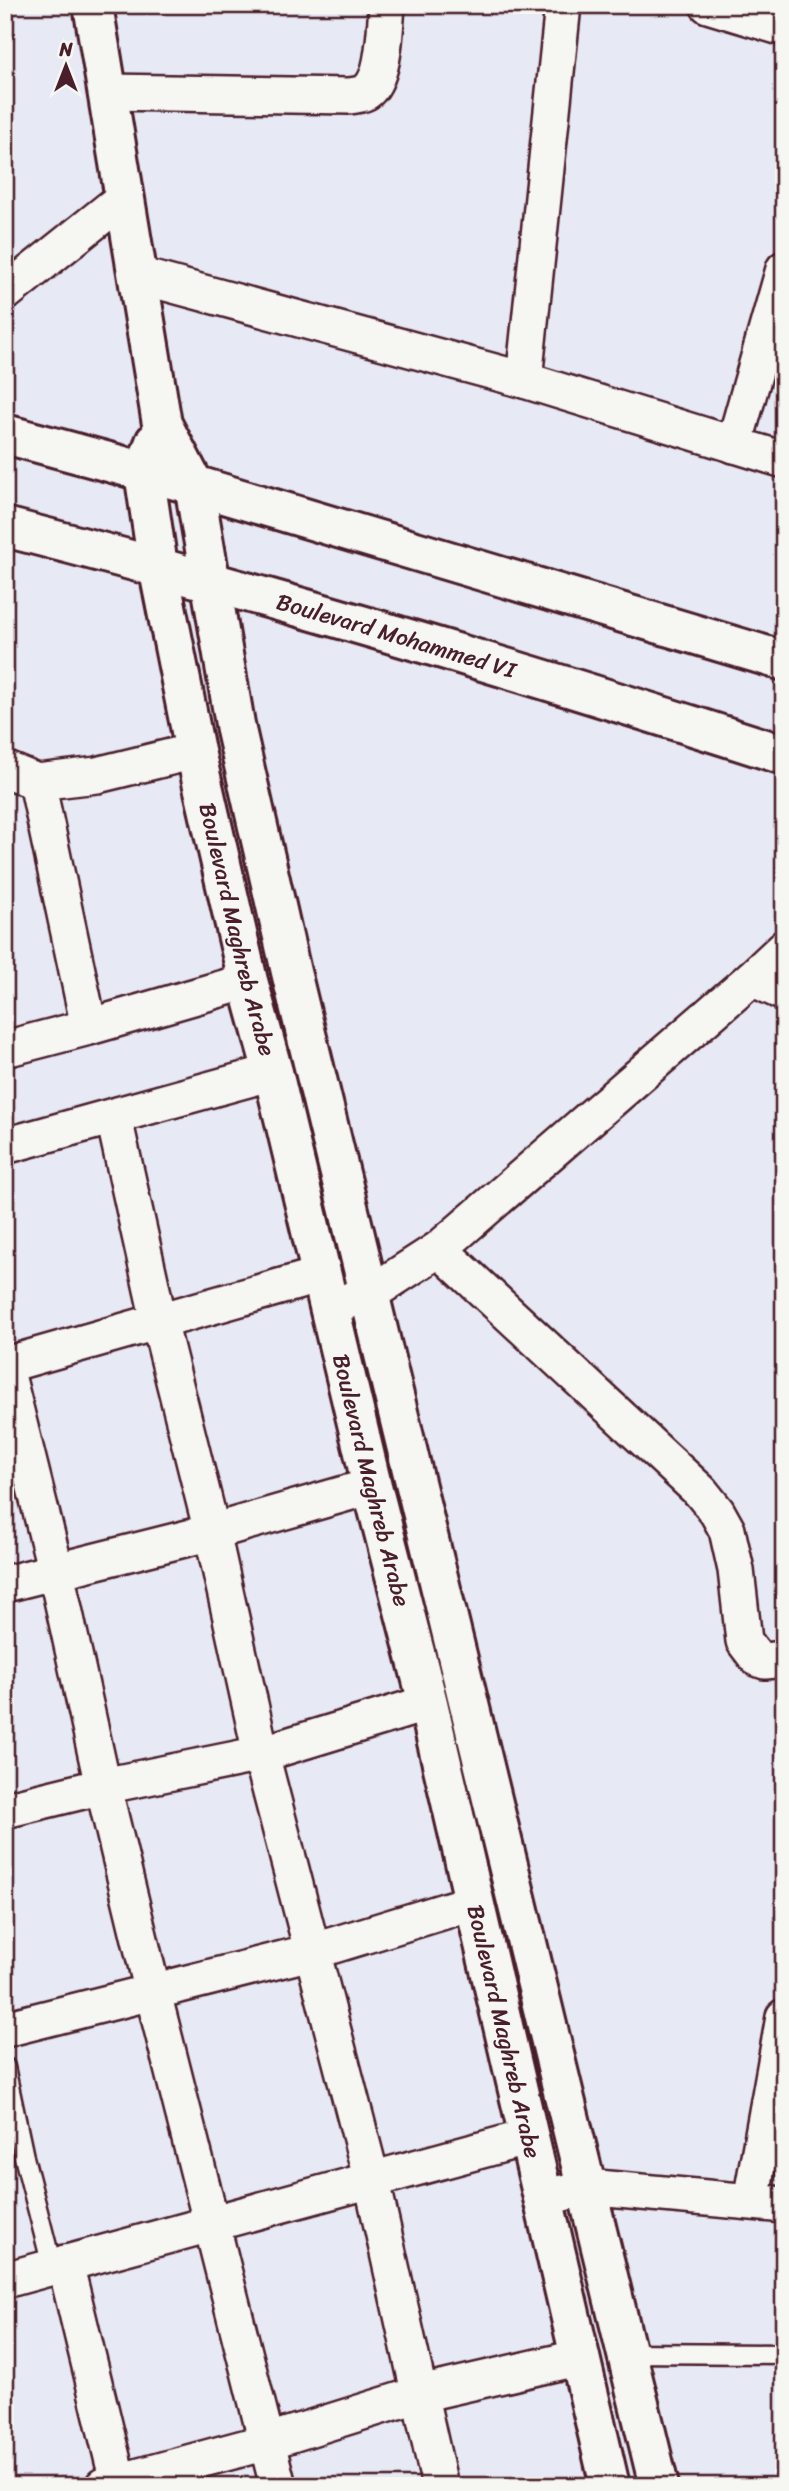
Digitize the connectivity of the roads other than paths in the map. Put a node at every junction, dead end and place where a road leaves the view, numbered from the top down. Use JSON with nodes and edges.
{"nodes":[{"id":1,"x":93,"y":5,"type":"edge"},
{"id":2,"x":387,"y":5,"type":"edge"},
{"id":3,"x":563,"y":5,"type":"edge"},
{"id":4,"x":708,"y":5,"type":"edge"},
{"id":5,"x":784,"y":28,"type":"edge"},
{"id":6,"x":107,"y":92,"type":"junction"},
{"id":7,"x":125,"y":197,"type":"junction"},
{"id":8,"x":784,"y":269,"type":"edge"},
{"id":9,"x":137,"y":275,"type":"junction"},
{"id":10,"x":5,"y":293,"type":"edge"},
{"id":11,"x":524,"y":380,"type":"junction"},
{"id":12,"x":162,"y":424,"type":"junction"},
{"id":13,"x":5,"y":434,"type":"edge"},
{"id":14,"x":734,"y":445,"type":"junction"},
{"id":15,"x":784,"y":460,"type":"edge"},
{"id":16,"x":144,"y":472,"type":"junction"},
{"id":17,"x":194,"y":485,"type":"junction"},
{"id":18,"x":5,"y":527,"type":"edge"},
{"id":19,"x":158,"y":566,"type":"junction"},
{"id":20,"x":210,"y":581,"type":"junction"},
{"id":21,"x":784,"y":661,"type":"edge"},
{"id":22,"x":195,"y":751,"type":"junction"},
{"id":23,"x":784,"y":755,"type":"edge"},
{"id":24,"x":5,"y":769,"type":"edge"},
{"id":25,"x":37,"y":782,"type":"junction"},
{"id":26,"x":784,"y":948,"type":"edge"},
{"id":27,"x":752,"y":978,"type":"junction"},
{"id":28,"x":248,"y":981,"type":"junction"},
{"id":29,"x":784,"y":993,"type":"edge"},
{"id":30,"x":89,"y":1027,"type":"junction"},
{"id":31,"x":5,"y":1049,"type":"edge"},
{"id":32,"x":273,"y":1072,"type":"junction"},
{"id":33,"x":114,"y":1118,"type":"junction"},
{"id":34,"x":5,"y":1146,"type":"edge"},
{"id":35,"x":439,"y":1249,"type":"junction"},
{"id":36,"x":325,"y":1291,"type":"junction"},
{"id":37,"x":371,"y":1293,"type":"junction"},
{"id":38,"x":159,"y":1321,"type":"junction"},
{"id":39,"x":5,"y":1366,"type":"edge"},
{"id":40,"x":372,"y":1486,"type":"junction"},
{"id":41,"x":212,"y":1532,"type":"junction"},
{"id":42,"x":56,"y":1573,"type":"junction"},
{"id":43,"x":5,"y":1584,"type":"edge"},
{"id":44,"x":784,"y":1659,"type":"edge"},
{"id":45,"x":428,"y":1703,"type":"junction"},
{"id":46,"x":261,"y":1754,"type":"junction"},
{"id":47,"x":103,"y":1786,"type":"junction"},
{"id":48,"x":5,"y":1810,"type":"edge"},
{"id":49,"x":474,"y":1902,"type":"junction"},
{"id":50,"x":311,"y":1952,"type":"junction"},
{"id":51,"x":153,"y":1993,"type":"junction"},
{"id":52,"x":784,"y":2017,"type":"edge"},
{"id":53,"x":5,"y":2029,"type":"edge"},
{"id":54,"x":5,"y":2067,"type":"edge"},
{"id":55,"x":529,"y":2137,"type":"junction"},
{"id":56,"x":372,"y":2181,"type":"junction"},
{"id":57,"x":586,"y":2187,"type":"junction"},
{"id":58,"x":544,"y":2198,"type":"junction"},
{"id":59,"x":767,"y":2203,"type":"edge"},
{"id":60,"x":212,"y":2225,"type":"junction"},
{"id":61,"x":59,"y":2264,"type":"junction"},
{"id":62,"x":5,"y":2280,"type":"edge"},
{"id":63,"x":626,"y":2353,"type":"junction"},
{"id":64,"x":784,"y":2354,"type":"edge"},
{"id":65,"x":581,"y":2357,"type":"junction"},
{"id":66,"x":420,"y":2394,"type":"junction"},
{"id":67,"x":266,"y":2442,"type":"junction"},
{"id":68,"x":113,"y":2484,"type":"edge"},
{"id":69,"x":278,"y":2486,"type":"edge"},
{"id":70,"x":440,"y":2486,"type":"edge"},
{"id":71,"x":610,"y":2486,"type":"edge"},
{"id":72,"x":659,"y":2486,"type":"edge"}],
"edges":[{"from":1,"to":6,"type":"street"},
{"from":2,"to":6,"type":"street"},
{"from":3,"to":11,"type":"street"},
{"from":4,"to":5,"type":"street"},
{"from":6,"to":7,"type":"street"},
{"from":7,"to":9,"type":"street"},
{"from":7,"to":10,"type":"street"},
{"from":8,"to":14,"type":"street"},
{"from":9,"to":11,"type":"street"},
{"from":9,"to":12,"type":"street"},
{"from":11,"to":14,"type":"street"},
{"from":12,"to":16,"type":"street"},
{"from":12,"to":17,"type":"street","name":"Boulevard Maghreb Arabe"},
{"from":13,"to":16,"type":"street"},
{"from":14,"to":15,"type":"street"},
{"from":16,"to":17,"type":"street"},
{"from":16,"to":19,"type":"street","name":"Boulevard Maghreb Arabe"},
{"from":17,"to":20,"type":"street","name":"Boulevard Maghreb Arabe"},
{"from":17,"to":21,"type":"street"},
{"from":18,"to":19,"type":"street","name":"Boulevard Mohammed VI"},
{"from":19,"to":20,"type":"street","name":"Boulevard Mohammed VI"},
{"from":19,"to":22,"type":"street","name":"Boulevard Maghreb Arabe"},
{"from":20,"to":23,"type":"street","name":"Boulevard Mohammed VI"},
{"from":20,"to":37,"type":"street","name":"Boulevard Maghreb Arabe"},
{"from":22,"to":25,"type":"street"},
{"from":22,"to":28,"type":"street","name":"Boulevard Maghreb Arabe"},
{"from":24,"to":25,"type":"street"},
{"from":25,"to":30,"type":"street"},
{"from":26,"to":27,"type":"street"},
{"from":27,"to":29,"type":"street"},
{"from":27,"to":35,"type":"street"},
{"from":28,"to":30,"type":"street"},
{"from":28,"to":32,"type":"street","name":"Boulevard Maghreb Arabe"},
{"from":30,"to":31,"type":"street"},
{"from":32,"to":33,"type":"street"},
{"from":32,"to":36,"type":"street","name":"Boulevard Maghreb Arabe"},
{"from":33,"to":34,"type":"street"},
{"from":33,"to":38,"type":"street"},
{"from":35,"to":37,"type":"street"},
{"from":35,"to":44,"type":"street"},
{"from":36,"to":37,"type":"street"},
{"from":36,"to":38,"type":"street"},
{"from":36,"to":40,"type":"street","name":"Boulevard Maghreb Arabe"},
{"from":37,"to":57,"type":"street","name":"Boulevard Maghreb Arabe"},
{"from":38,"to":39,"type":"street"},
{"from":38,"to":41,"type":"street"},
{"from":39,"to":42,"type":"street"},
{"from":40,"to":41,"type":"street"},
{"from":40,"to":45,"type":"street","name":"Boulevard Maghreb Arabe"},
{"from":41,"to":42,"type":"street"},
{"from":41,"to":46,"type":"street"},
{"from":42,"to":43,"type":"street"},
{"from":42,"to":47,"type":"street"},
{"from":45,"to":46,"type":"street"},
{"from":45,"to":49,"type":"street","name":"Boulevard Maghreb Arabe"},
{"from":46,"to":47,"type":"street"},
{"from":46,"to":50,"type":"street"},
{"from":47,"to":48,"type":"street"},
{"from":47,"to":51,"type":"street"},
{"from":49,"to":50,"type":"street"},
{"from":49,"to":55,"type":"street","name":"Boulevard Maghreb Arabe"},
{"from":50,"to":51,"type":"street"},
{"from":50,"to":56,"type":"street"},
{"from":51,"to":53,"type":"street"},
{"from":51,"to":60,"type":"street"},
{"from":52,"to":59,"type":"street"},
{"from":54,"to":61,"type":"lane"},
{"from":55,"to":56,"type":"street"},
{"from":55,"to":58,"type":"street","name":"Boulevard Maghreb Arabe"},
{"from":56,"to":60,"type":"street"},
{"from":56,"to":66,"type":"street"},
{"from":57,"to":58,"type":"street"},
{"from":57,"to":59,"type":"street"},
{"from":57,"to":63,"type":"street","name":"Boulevard Maghreb Arabe"},
{"from":58,"to":65,"type":"street","name":"Boulevard Maghreb Arabe"},
{"from":60,"to":61,"type":"street"},
{"from":60,"to":67,"type":"street"},
{"from":61,"to":62,"type":"street"},
{"from":61,"to":68,"type":"street"},
{"from":63,"to":64,"type":"lane"},
{"from":63,"to":72,"type":"street","name":"Boulevard Maghreb Arabe"},
{"from":65,"to":66,"type":"street"},
{"from":65,"to":71,"type":"street","name":"Boulevard Maghreb Arabe"},
{"from":66,"to":67,"type":"street"},
{"from":66,"to":70,"type":"street"},
{"from":67,"to":68,"type":"street"},
{"from":67,"to":69,"type":"street"}]}
